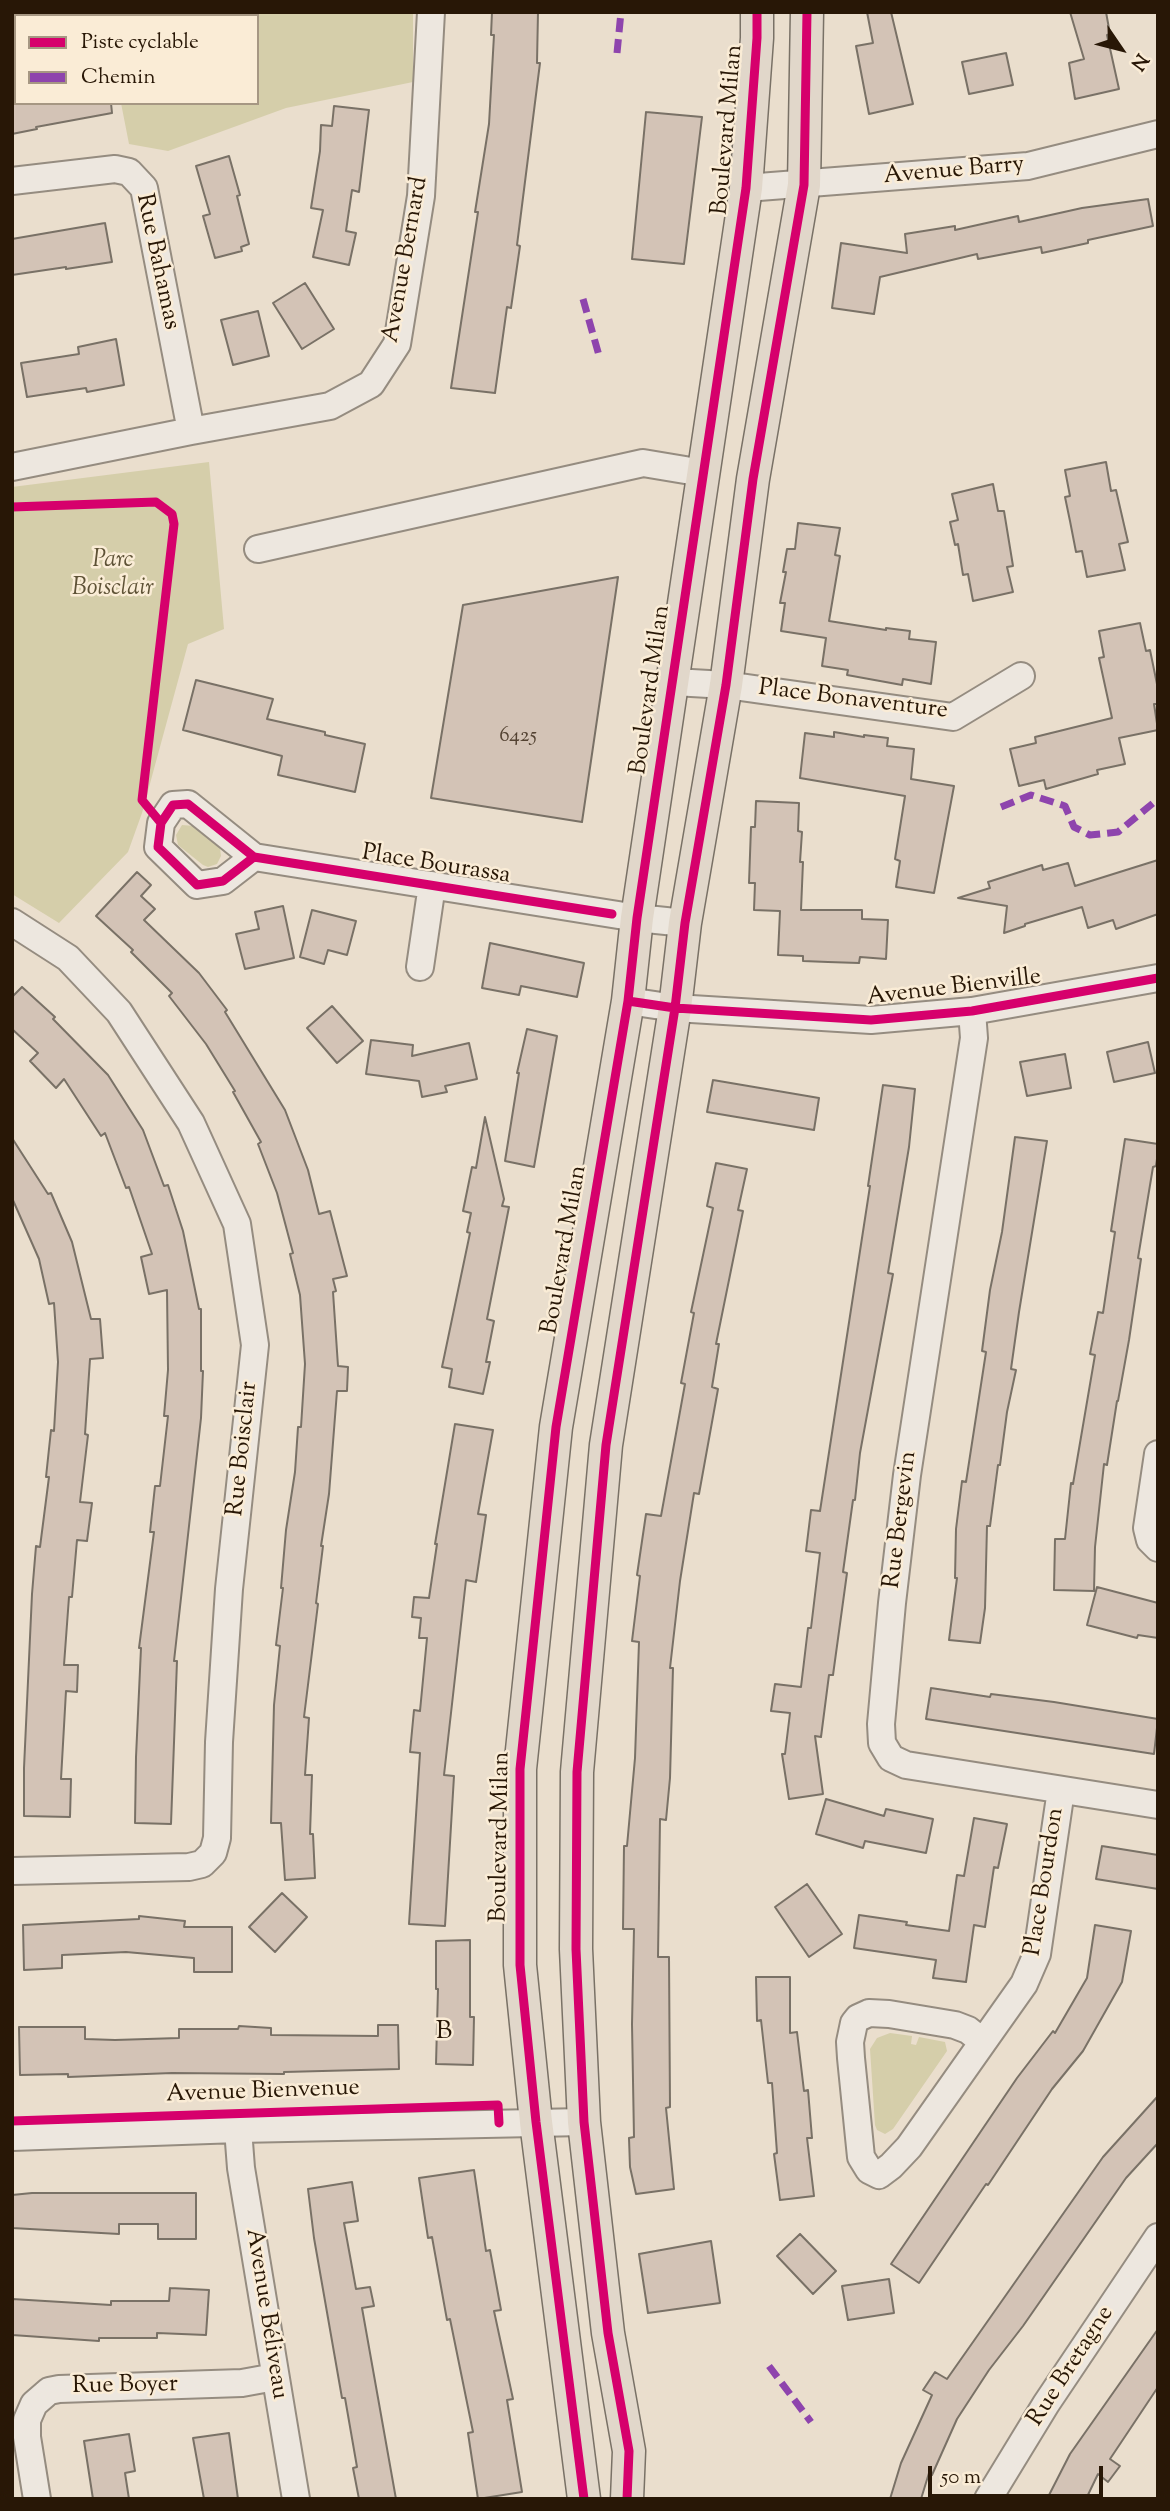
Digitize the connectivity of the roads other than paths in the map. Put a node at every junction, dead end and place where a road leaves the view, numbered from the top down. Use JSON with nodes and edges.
{"nodes":[{"id":1,"x":431,"y":12,"type":"edge"},
{"id":2,"x":757,"y":12,"type":"edge"},
{"id":3,"x":807,"y":12,"type":"edge"},
{"id":4,"x":1158,"y":134,"type":"edge"},
{"id":5,"x":12,"y":181,"type":"edge"},
{"id":6,"x":804,"y":185,"type":"junction"},
{"id":7,"x":746,"y":188,"type":"junction"},
{"id":8,"x":191,"y":430,"type":"junction"},
{"id":9,"x":12,"y":467,"type":"edge"},
{"id":10,"x":703,"y":473,"type":"junction"},
{"id":11,"x":258,"y":548,"type":"dead end"},
{"id":12,"x":1021,"y":676,"type":"dead end"},
{"id":13,"x":674,"y":682,"type":"junction"},
{"id":14,"x":726,"y":685,"type":"junction"},
{"id":15,"x":254,"y":857,"type":"dead end"},
{"id":16,"x":432,"y":886,"type":"junction"},
{"id":17,"x":637,"y":918,"type":"junction"},
{"id":18,"x":12,"y":922,"type":"edge"},
{"id":19,"x":685,"y":923,"type":"junction"},
{"id":20,"x":420,"y":967,"type":"dead end"},
{"id":21,"x":1158,"y":978,"type":"edge"},
{"id":22,"x":628,"y":1001,"type":"junction"},
{"id":23,"x":675,"y":1008,"type":"junction"},
{"id":24,"x":972,"y":1012,"type":"junction"},
{"id":25,"x":1158,"y":1454,"type":"edge"},
{"id":26,"x":1158,"y":1548,"type":"edge"},
{"id":27,"x":1061,"y":1790,"type":"junction"},
{"id":28,"x":1158,"y":1805,"type":"edge"},
{"id":29,"x":12,"y":1871,"type":"edge"},
{"id":30,"x":983,"y":2042,"type":"junction"},
{"id":31,"x":536,"y":2122,"type":"junction"},
{"id":32,"x":584,"y":2122,"type":"junction"},
{"id":33,"x":239,"y":2129,"type":"junction"},
{"id":34,"x":12,"y":2137,"type":"edge"},
{"id":35,"x":1158,"y":2237,"type":"edge"},
{"id":36,"x":275,"y":2377,"type":"junction"},
{"id":37,"x":37,"y":2499,"type":"edge"},
{"id":38,"x":296,"y":2499,"type":"edge"},
{"id":39,"x":584,"y":2499,"type":"edge"},
{"id":40,"x":627,"y":2499,"type":"edge"},
{"id":41,"x":988,"y":2499,"type":"edge"}],
"edges":[{"from":1,"to":8,"type":"street","name":"Avenue Bernard"},
{"from":2,"to":7,"type":"main road","name":"Boulevard Milan"},
{"from":3,"to":6,"type":"main road"},
{"from":4,"to":6,"type":"street","name":"Avenue Barry"},
{"from":5,"to":8,"type":"street","name":"Rue Bahamas"},
{"from":6,"to":7,"type":"street","name":"Avenue Barry"},
{"from":6,"to":14,"type":"main road"},
{"from":7,"to":10,"type":"main road","name":"Boulevard Milan"},
{"from":8,"to":9,"type":"street","name":"Avenue Bernard"},
{"from":10,"to":11,"type":"street"},
{"from":10,"to":13,"type":"main road","name":"Boulevard Milan"},
{"from":12,"to":14,"type":"street","name":"Place Bonaventure"},
{"from":13,"to":14,"type":"street","name":"Place Bonaventure"},
{"from":13,"to":17,"type":"main road","name":"Boulevard Milan"},
{"from":14,"to":19,"type":"main road"},
{"from":15,"to":16,"type":"street","name":"Place Bourassa"},
{"from":16,"to":17,"type":"street","name":"Place Bourassa"},
{"from":16,"to":20,"type":"street","name":"Place Bourassa"},
{"from":17,"to":19,"type":"street","name":"Place Bourassa"},
{"from":17,"to":22,"type":"main road","name":"Boulevard Milan"},
{"from":18,"to":29,"type":"street","name":"Rue Boisclair"},
{"from":19,"to":23,"type":"main road"},
{"from":21,"to":24,"type":"street","name":"Avenue Bienville"},
{"from":22,"to":23,"type":"street","name":"Avenue Bienville"},
{"from":22,"to":31,"type":"main road","name":"Boulevard Milan"},
{"from":23,"to":24,"type":"street","name":"Avenue Bienville"},
{"from":23,"to":32,"type":"main road"},
{"from":24,"to":27,"type":"street","name":"Rue Bergevin"},
{"from":25,"to":26,"type":"street"},
{"from":27,"to":28,"type":"street","name":"Rue Bergevin"},
{"from":27,"to":30,"type":"street","name":"Place Bourdon"},
{"from":30,"to":30,"type":"street","name":"Place Bourdon"},
{"from":31,"to":32,"type":"street","name":"Avenue Bienvenue"},
{"from":31,"to":33,"type":"street","name":"Avenue Bienvenue"},
{"from":31,"to":39,"type":"main road","name":"Boulevard Milan"},
{"from":32,"to":40,"type":"main road"},
{"from":33,"to":34,"type":"street","name":"Avenue Bienvenue"},
{"from":33,"to":36,"type":"street","name":"Avenue Béliveau"},
{"from":35,"to":41,"type":"street","name":"Rue Bretagne"},
{"from":36,"to":37,"type":"street","name":"Rue Boyer"},
{"from":36,"to":38,"type":"street","name":"Avenue Béliveau"}]}
